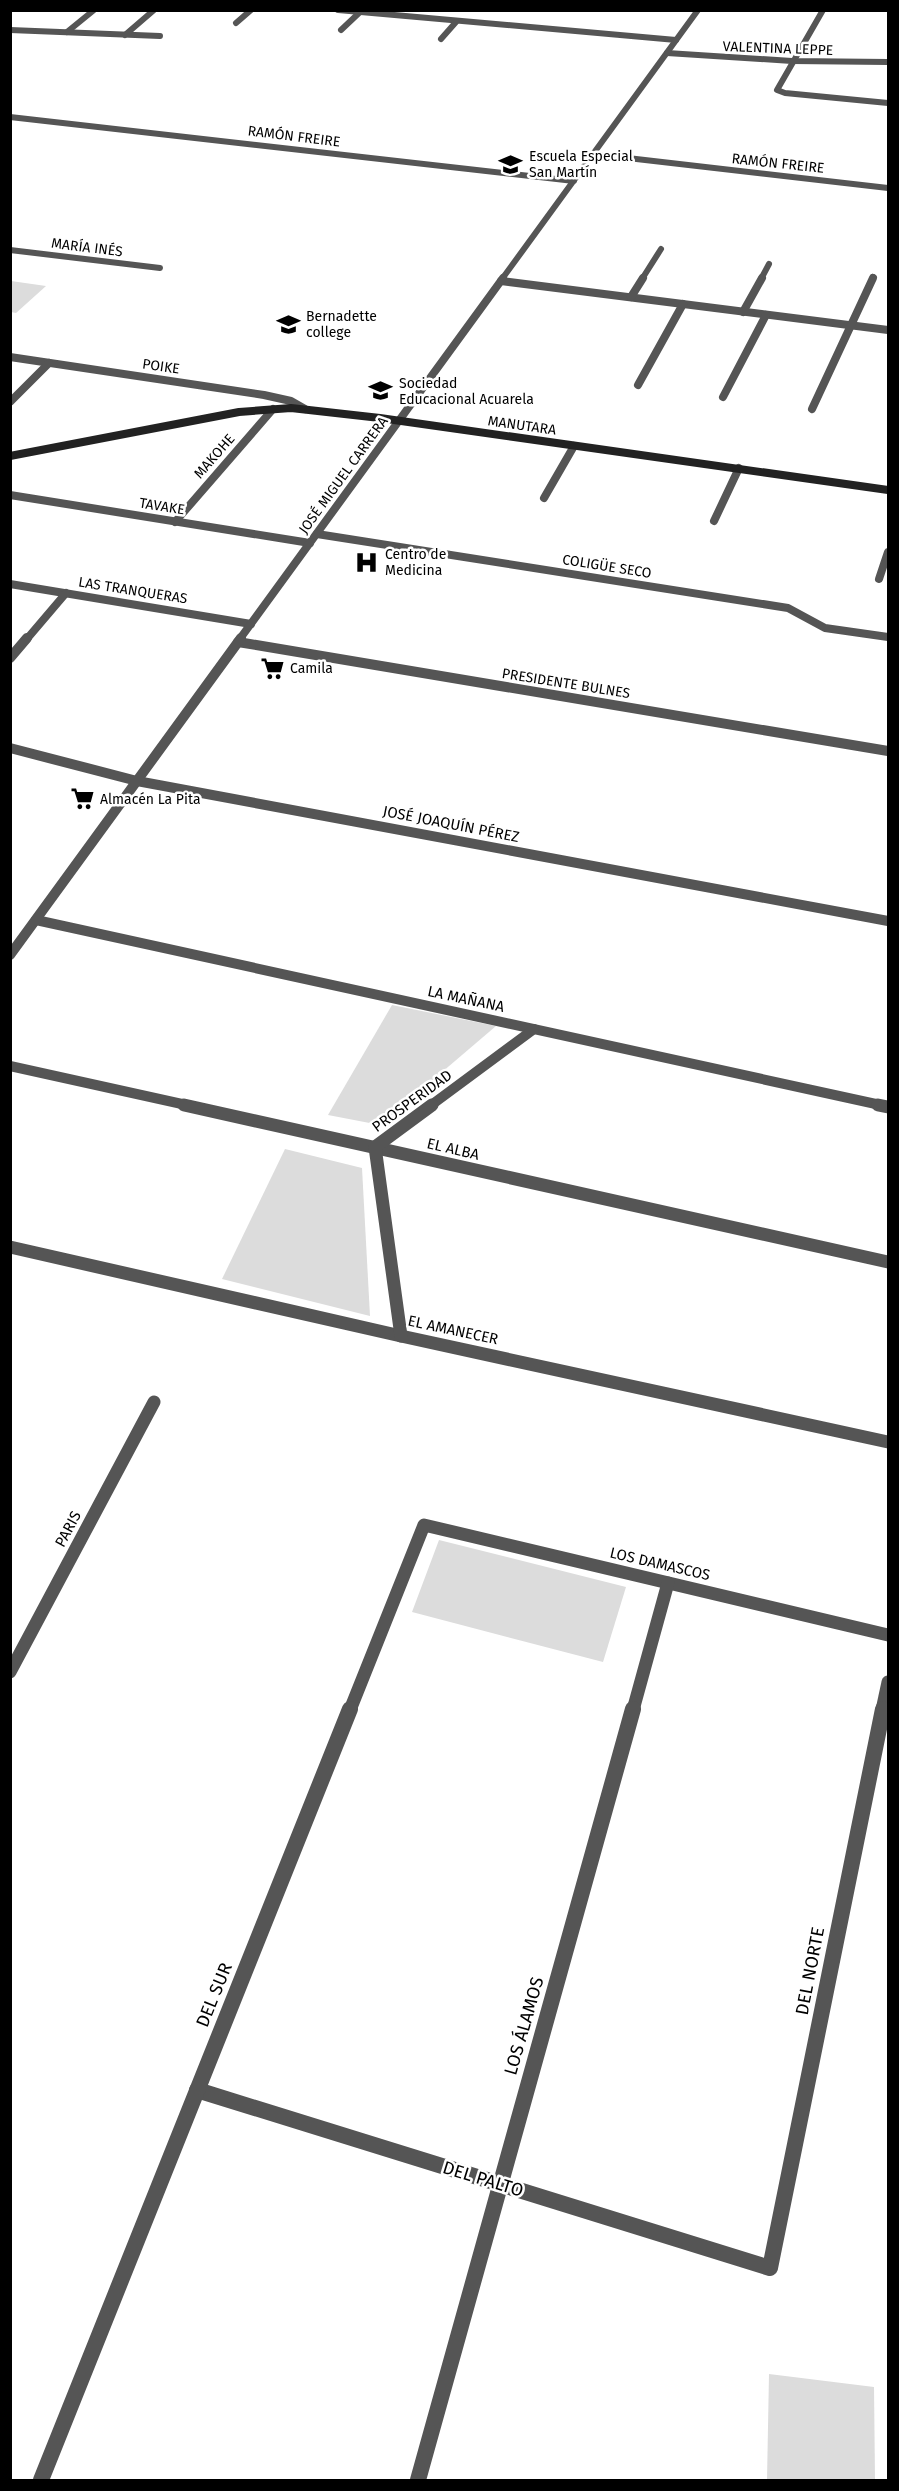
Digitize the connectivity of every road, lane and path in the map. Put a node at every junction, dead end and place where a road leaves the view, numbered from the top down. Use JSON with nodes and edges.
{"nodes":[{"id":1,"x":94,"y":10,"type":"edge"},
{"id":2,"x":154,"y":10,"type":"edge"},
{"id":3,"x":251,"y":10,"type":"edge"},
{"id":4,"x":338,"y":10,"type":"edge"},
{"id":5,"x":698,"y":10,"type":"edge"},
{"id":6,"x":823,"y":10,"type":"edge"},
{"id":7,"x":359,"y":13,"type":"junction"},
{"id":8,"x":456,"y":22,"type":"junction"},
{"id":9,"x":236,"y":23,"type":"dead end"},
{"id":10,"x":10,"y":30,"type":"edge"},
{"id":11,"x":341,"y":30,"type":"dead end"},
{"id":12,"x":66,"y":32,"type":"junction"},
{"id":13,"x":125,"y":35,"type":"junction"},
{"id":14,"x":160,"y":36,"type":"dead end"},
{"id":15,"x":441,"y":39,"type":"dead end"},
{"id":16,"x":676,"y":40,"type":"junction"},
{"id":17,"x":667,"y":53,"type":"junction"},
{"id":18,"x":792,"y":61,"type":"junction"},
{"id":19,"x":888,"y":62,"type":"edge"},
{"id":20,"x":888,"y":104,"type":"edge"},
{"id":21,"x":10,"y":117,"type":"edge"},
{"id":22,"x":593,"y":154,"type":"junction"},
{"id":23,"x":574,"y":181,"type":"junction"},
{"id":24,"x":888,"y":188,"type":"edge"},
{"id":25,"x":661,"y":249,"type":"dead end"},
{"id":26,"x":10,"y":250,"type":"edge"},
{"id":27,"x":769,"y":264,"type":"dead end"},
{"id":28,"x":160,"y":267,"type":"dead end"},
{"id":29,"x":873,"y":277,"type":"dead end"},
{"id":30,"x":501,"y":281,"type":"junction"},
{"id":31,"x":631,"y":297,"type":"junction"},
{"id":32,"x":684,"y":304,"type":"junction"},
{"id":33,"x":742,"y":312,"type":"junction"},
{"id":34,"x":766,"y":315,"type":"junction"},
{"id":35,"x":851,"y":325,"type":"junction"},
{"id":36,"x":888,"y":330,"type":"edge"},
{"id":37,"x":10,"y":357,"type":"edge"},
{"id":38,"x":49,"y":363,"type":"junction"},
{"id":39,"x":638,"y":385,"type":"dead end"},
{"id":40,"x":723,"y":397,"type":"dead end"},
{"id":41,"x":10,"y":402,"type":"edge"},
{"id":42,"x":273,"y":409,"type":"junction"},
{"id":43,"x":305,"y":409,"type":"junction"},
{"id":44,"x":813,"y":409,"type":"dead end"},
{"id":45,"x":399,"y":421,"type":"junction"},
{"id":46,"x":574,"y":446,"type":"junction"},
{"id":47,"x":10,"y":456,"type":"edge"},
{"id":48,"x":740,"y":468,"type":"junction"},
{"id":49,"x":888,"y":490,"type":"edge"},
{"id":50,"x":10,"y":495,"type":"edge"},
{"id":51,"x":544,"y":498,"type":"dead end"},
{"id":52,"x":714,"y":521,"type":"dead end"},
{"id":53,"x":176,"y":522,"type":"junction"},
{"id":54,"x":317,"y":534,"type":"junction"},
{"id":55,"x":310,"y":543,"type":"junction"},
{"id":56,"x":888,"y":552,"type":"edge"},
{"id":57,"x":879,"y":579,"type":"dead end"},
{"id":58,"x":10,"y":584,"type":"edge"},
{"id":59,"x":66,"y":593,"type":"junction"},
{"id":60,"x":251,"y":624,"type":"junction"},
{"id":61,"x":888,"y":637,"type":"edge"},
{"id":62,"x":238,"y":642,"type":"junction"},
{"id":63,"x":10,"y":658,"type":"edge"},
{"id":64,"x":10,"y":748,"type":"edge"},
{"id":65,"x":888,"y":751,"type":"edge"},
{"id":66,"x":137,"y":781,"type":"junction"},
{"id":67,"x":36,"y":920,"type":"junction"},
{"id":68,"x":888,"y":921,"type":"edge"},
{"id":69,"x":10,"y":955,"type":"edge"},
{"id":70,"x":534,"y":1029,"type":"junction"},
{"id":71,"x":10,"y":1066,"type":"edge"},
{"id":72,"x":888,"y":1107,"type":"edge"},
{"id":73,"x":375,"y":1147,"type":"junction"},
{"id":74,"x":10,"y":1247,"type":"edge"},
{"id":75,"x":888,"y":1262,"type":"edge"},
{"id":76,"x":401,"y":1336,"type":"junction"},
{"id":77,"x":154,"y":1402,"type":"dead end"},
{"id":78,"x":888,"y":1442,"type":"edge"},
{"id":79,"x":424,"y":1525,"type":"joint"},
{"id":80,"x":668,"y":1583,"type":"junction"},
{"id":81,"x":888,"y":1635,"type":"edge"},
{"id":82,"x":10,"y":1672,"type":"edge"},
{"id":83,"x":888,"y":1682,"type":"edge"},
{"id":84,"x":197,"y":2090,"type":"junction"},
{"id":85,"x":500,"y":2184,"type":"junction"},
{"id":86,"x":770,"y":2268,"type":"joint"},
{"id":87,"x":41,"y":2481,"type":"edge"},
{"id":88,"x":417,"y":2481,"type":"edge"}],
"edges":[{"from":1,"to":12,"type":"street"},
{"from":2,"to":13,"type":"street"},
{"from":3,"to":9,"type":"street"},
{"from":4,"to":7,"type":"street"},
{"from":5,"to":16,"type":"street","name":"JOSÉ MIGUEL CARRERA"},
{"from":6,"to":18,"type":"street"},
{"from":7,"to":8,"type":"street"},
{"from":7,"to":11,"type":"street"},
{"from":8,"to":15,"type":"street"},
{"from":8,"to":16,"type":"street"},
{"from":10,"to":12,"type":"street"},
{"from":12,"to":13,"type":"street"},
{"from":13,"to":14,"type":"street"},
{"from":16,"to":17,"type":"street","name":"JOSÉ MIGUEL CARRERA"},
{"from":17,"to":18,"type":"street","name":"VALENTINA LEPPE"},
{"from":17,"to":22,"type":"street","name":"JOSÉ MIGUEL CARRERA"},
{"from":18,"to":19,"type":"street","name":"VALENTINA LEPPE"},
{"from":18,"to":20,"type":"street"},
{"from":21,"to":23,"type":"street","name":"RAMÓN FREIRE"},
{"from":22,"to":23,"type":"street","name":"JOSÉ MIGUEL CARRERA"},
{"from":22,"to":24,"type":"street","name":"RAMÓN FREIRE"},
{"from":23,"to":30,"type":"street","name":"JOSÉ MIGUEL CARRERA"},
{"from":25,"to":31,"type":"street"},
{"from":26,"to":28,"type":"street","name":"MARÍA INÉS"},
{"from":27,"to":33,"type":"street"},
{"from":29,"to":35,"type":"street"},
{"from":30,"to":31,"type":"street"},
{"from":30,"to":45,"type":"street","name":"JOSÉ MIGUEL CARRERA"},
{"from":31,"to":32,"type":"street"},
{"from":32,"to":33,"type":"street"},
{"from":32,"to":39,"type":"street"},
{"from":33,"to":34,"type":"street"},
{"from":34,"to":35,"type":"street"},
{"from":34,"to":40,"type":"street"},
{"from":35,"to":36,"type":"street"},
{"from":35,"to":44,"type":"street"},
{"from":37,"to":38,"type":"street","name":"POIKE"},
{"from":38,"to":41,"type":"street"},
{"from":38,"to":43,"type":"street","name":"POIKE"},
{"from":42,"to":43,"type":"main road","name":"MANUTARA"},
{"from":42,"to":47,"type":"main road","name":"MANUTARA"},
{"from":42,"to":53,"type":"street","name":"MAKOHE"},
{"from":43,"to":45,"type":"main road","name":"MANUTARA"},
{"from":45,"to":46,"type":"main road","name":"MANUTARA"},
{"from":45,"to":54,"type":"street","name":"JOSÉ MIGUEL CARRERA"},
{"from":46,"to":48,"type":"main road","name":"MANUTARA"},
{"from":46,"to":51,"type":"street"},
{"from":48,"to":49,"type":"main road","name":"MANUTARA"},
{"from":48,"to":52,"type":"street"},
{"from":50,"to":53,"type":"street","name":"TAVAKE"},
{"from":53,"to":55,"type":"street","name":"TAVAKE"},
{"from":54,"to":55,"type":"street","name":"JOSÉ MIGUEL CARRERA"},
{"from":54,"to":61,"type":"street","name":"COLIGÜE SECO"},
{"from":55,"to":60,"type":"street","name":"JOSÉ MIGUEL CARRERA"},
{"from":56,"to":57,"type":"street"},
{"from":58,"to":59,"type":"street","name":"LAS TRANQUERAS"},
{"from":59,"to":60,"type":"street","name":"LAS TRANQUERAS"},
{"from":59,"to":63,"type":"street"},
{"from":60,"to":62,"type":"street","name":"JOSÉ MIGUEL CARRERA"},
{"from":62,"to":65,"type":"street","name":"PRESIDENTE BULNES"},
{"from":62,"to":66,"type":"street","name":"JOSÉ MIGUEL CARRERA"},
{"from":64,"to":66,"type":"street","name":"JOSÉ JOAQUÍN PÉREZ"},
{"from":66,"to":67,"type":"street","name":"JOSÉ MIGUEL CARRERA"},
{"from":66,"to":68,"type":"street","name":"JOSÉ JOAQUÍN PÉREZ"},
{"from":67,"to":69,"type":"street","name":"JOSÉ MIGUEL CARRERA"},
{"from":67,"to":70,"type":"street","name":"LA MAÑANA"},
{"from":70,"to":72,"type":"street","name":"LA MAÑANA"},
{"from":70,"to":73,"type":"street","name":"PROSPERIDAD"},
{"from":71,"to":73,"type":"street","name":"EL ALBA"},
{"from":73,"to":75,"type":"street","name":"EL ALBA"},
{"from":73,"to":76,"type":"street","name":"PROSPERIDAD"},
{"from":74,"to":76,"type":"street","name":"EL AMANECER"},
{"from":76,"to":78,"type":"street","name":"EL AMANECER"},
{"from":77,"to":82,"type":"street","name":"PARIS"},
{"from":79,"to":80,"type":"street","name":"LOS DAMASCOS"},
{"from":79,"to":84,"type":"street","name":"DEL SUR"},
{"from":80,"to":81,"type":"street","name":"LOS DAMASCOS"},
{"from":80,"to":85,"type":"street","name":"LOS ÁLAMOS"},
{"from":83,"to":86,"type":"street","name":"DEL NORTE"},
{"from":84,"to":85,"type":"street","name":"DEL PALTO"},
{"from":84,"to":87,"type":"street","name":"DEL SUR"},
{"from":85,"to":86,"type":"street","name":"DEL PALTO"},
{"from":85,"to":88,"type":"street","name":"LOS ÁLAMOS"}]}
